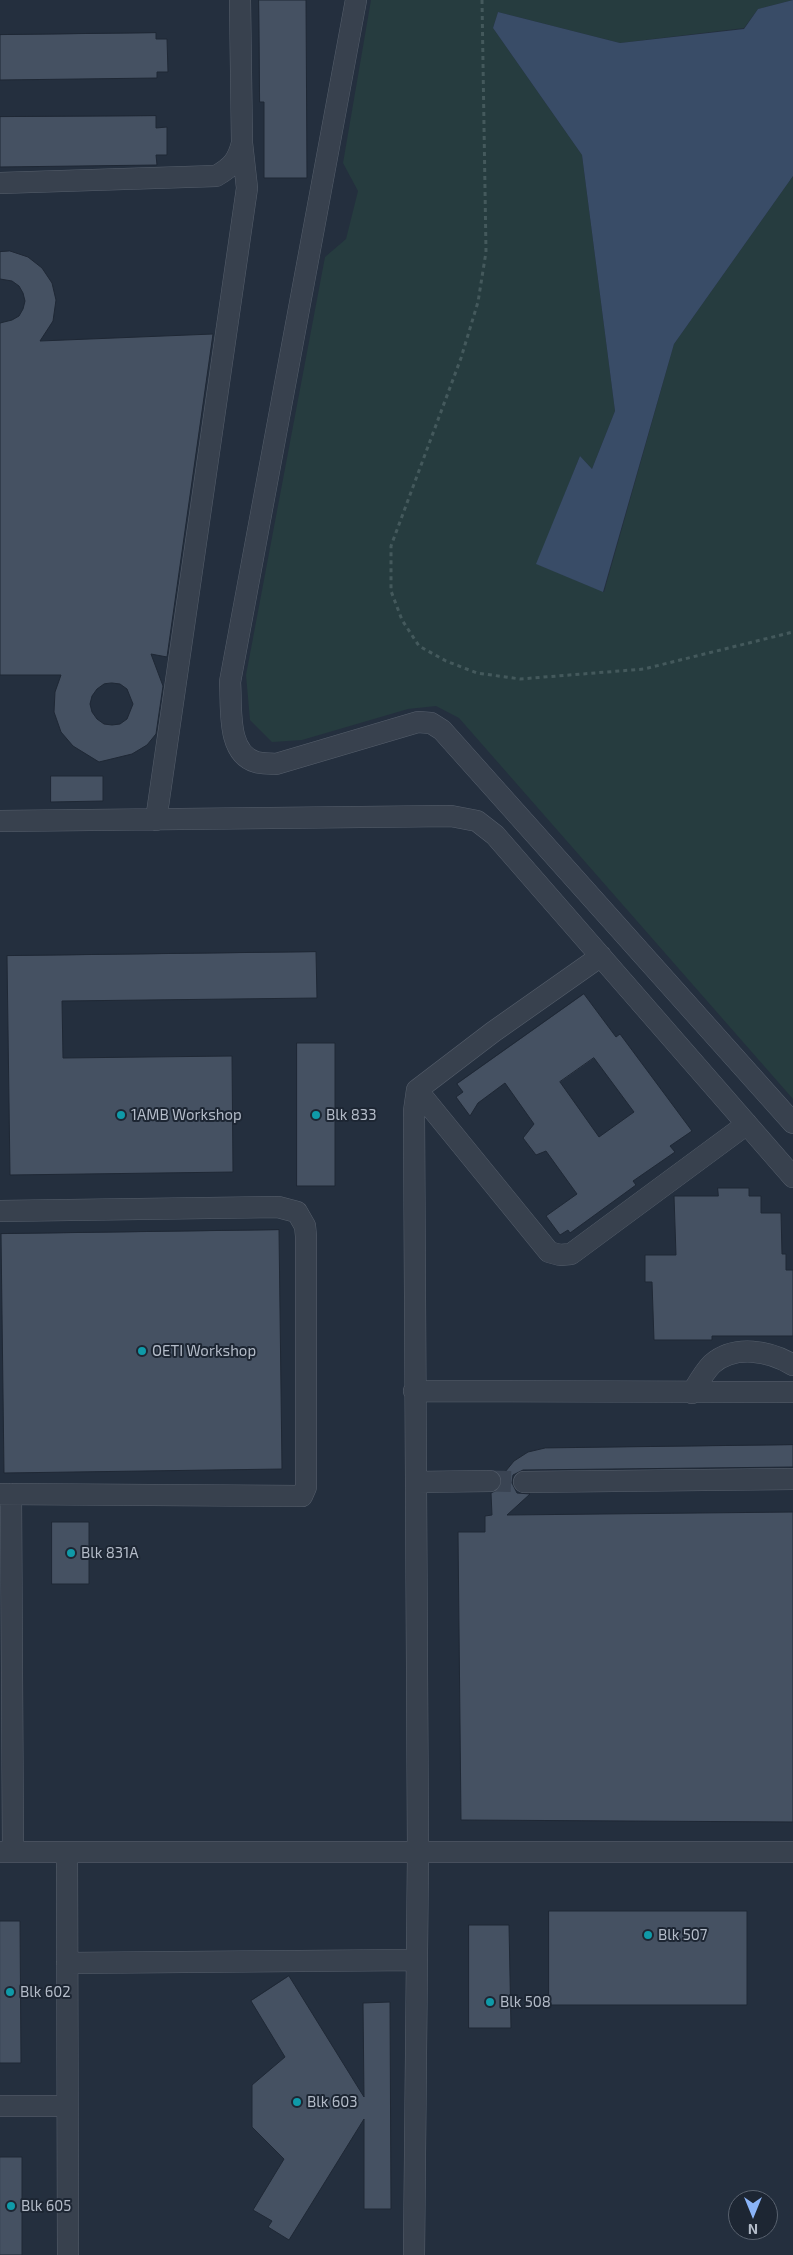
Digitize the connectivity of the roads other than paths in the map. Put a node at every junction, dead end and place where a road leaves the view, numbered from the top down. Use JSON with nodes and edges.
{"nodes":[{"id":1,"x":240,"y":0,"type":"edge"},
{"id":2,"x":356,"y":0,"type":"edge"},
{"id":3,"x":242,"y":143,"type":"junction"},
{"id":4,"x":0,"y":183,"type":"edge"},
{"id":5,"x":156,"y":820,"type":"junction"},
{"id":6,"x":0,"y":821,"type":"edge"},
{"id":7,"x":601,"y":956,"type":"junction"},
{"id":8,"x":417,"y":1090,"type":"junction"},
{"id":9,"x":793,"y":1123,"type":"edge"},
{"id":10,"x":747,"y":1124,"type":"junction"},
{"id":11,"x":793,"y":1177,"type":"edge"},
{"id":12,"x":0,"y":1211,"type":"edge"},
{"id":13,"x":793,"y":1365,"type":"edge"},
{"id":14,"x":414,"y":1392,"type":"junction"},
{"id":15,"x":793,"y":1392,"type":"edge"},
{"id":16,"x":692,"y":1393,"type":"junction"},
{"id":17,"x":793,"y":1479,"type":"edge"},
{"id":18,"x":490,"y":1481,"type":"tunnel mouth"},
{"id":19,"x":416,"y":1482,"type":"junction"},
{"id":20,"x":524,"y":1482,"type":"tunnel mouth"},
{"id":21,"x":6,"y":1494,"type":"edge"},
{"id":22,"x":6,"y":1852,"type":"edge"},
{"id":23,"x":66,"y":1852,"type":"junction"},
{"id":24,"x":418,"y":1852,"type":"junction"},
{"id":25,"x":793,"y":1852,"type":"edge"},
{"id":26,"x":417,"y":1960,"type":"junction"},
{"id":27,"x":67,"y":1963,"type":"junction"},
{"id":28,"x":0,"y":2106,"type":"edge"},
{"id":29,"x":67,"y":2106,"type":"junction"},
{"id":30,"x":68,"y":2255,"type":"edge"},
{"id":31,"x":414,"y":2255,"type":"edge"}],
"edges":[{"from":1,"to":3,"type":"lane"},
{"from":2,"to":9,"type":"lane"},
{"from":3,"to":4,"type":"lane"},
{"from":3,"to":5,"type":"lane"},
{"from":5,"to":6,"type":"lane"},
{"from":5,"to":7,"type":"lane"},
{"from":7,"to":8,"type":"lane"},
{"from":7,"to":10,"type":"lane"},
{"from":8,"to":10,"type":"lane"},
{"from":8,"to":14,"type":"lane"},
{"from":10,"to":11,"type":"lane"},
{"from":12,"to":21,"type":"lane"},
{"from":13,"to":16,"type":"lane"},
{"from":14,"to":16,"type":"lane"},
{"from":14,"to":19,"type":"lane"},
{"from":15,"to":16,"type":"lane"},
{"from":17,"to":20,"type":"lane"},
{"from":18,"to":19,"type":"lane"},
{"from":19,"to":24,"type":"lane"},
{"from":21,"to":22,"type":"lane"},
{"from":22,"to":23,"type":"lane"},
{"from":23,"to":24,"type":"lane"},
{"from":23,"to":27,"type":"lane"},
{"from":24,"to":25,"type":"lane"},
{"from":24,"to":26,"type":"lane"},
{"from":26,"to":27,"type":"lane"},
{"from":26,"to":31,"type":"lane"},
{"from":27,"to":29,"type":"lane"},
{"from":28,"to":29,"type":"lane"},
{"from":29,"to":30,"type":"lane"}]}
